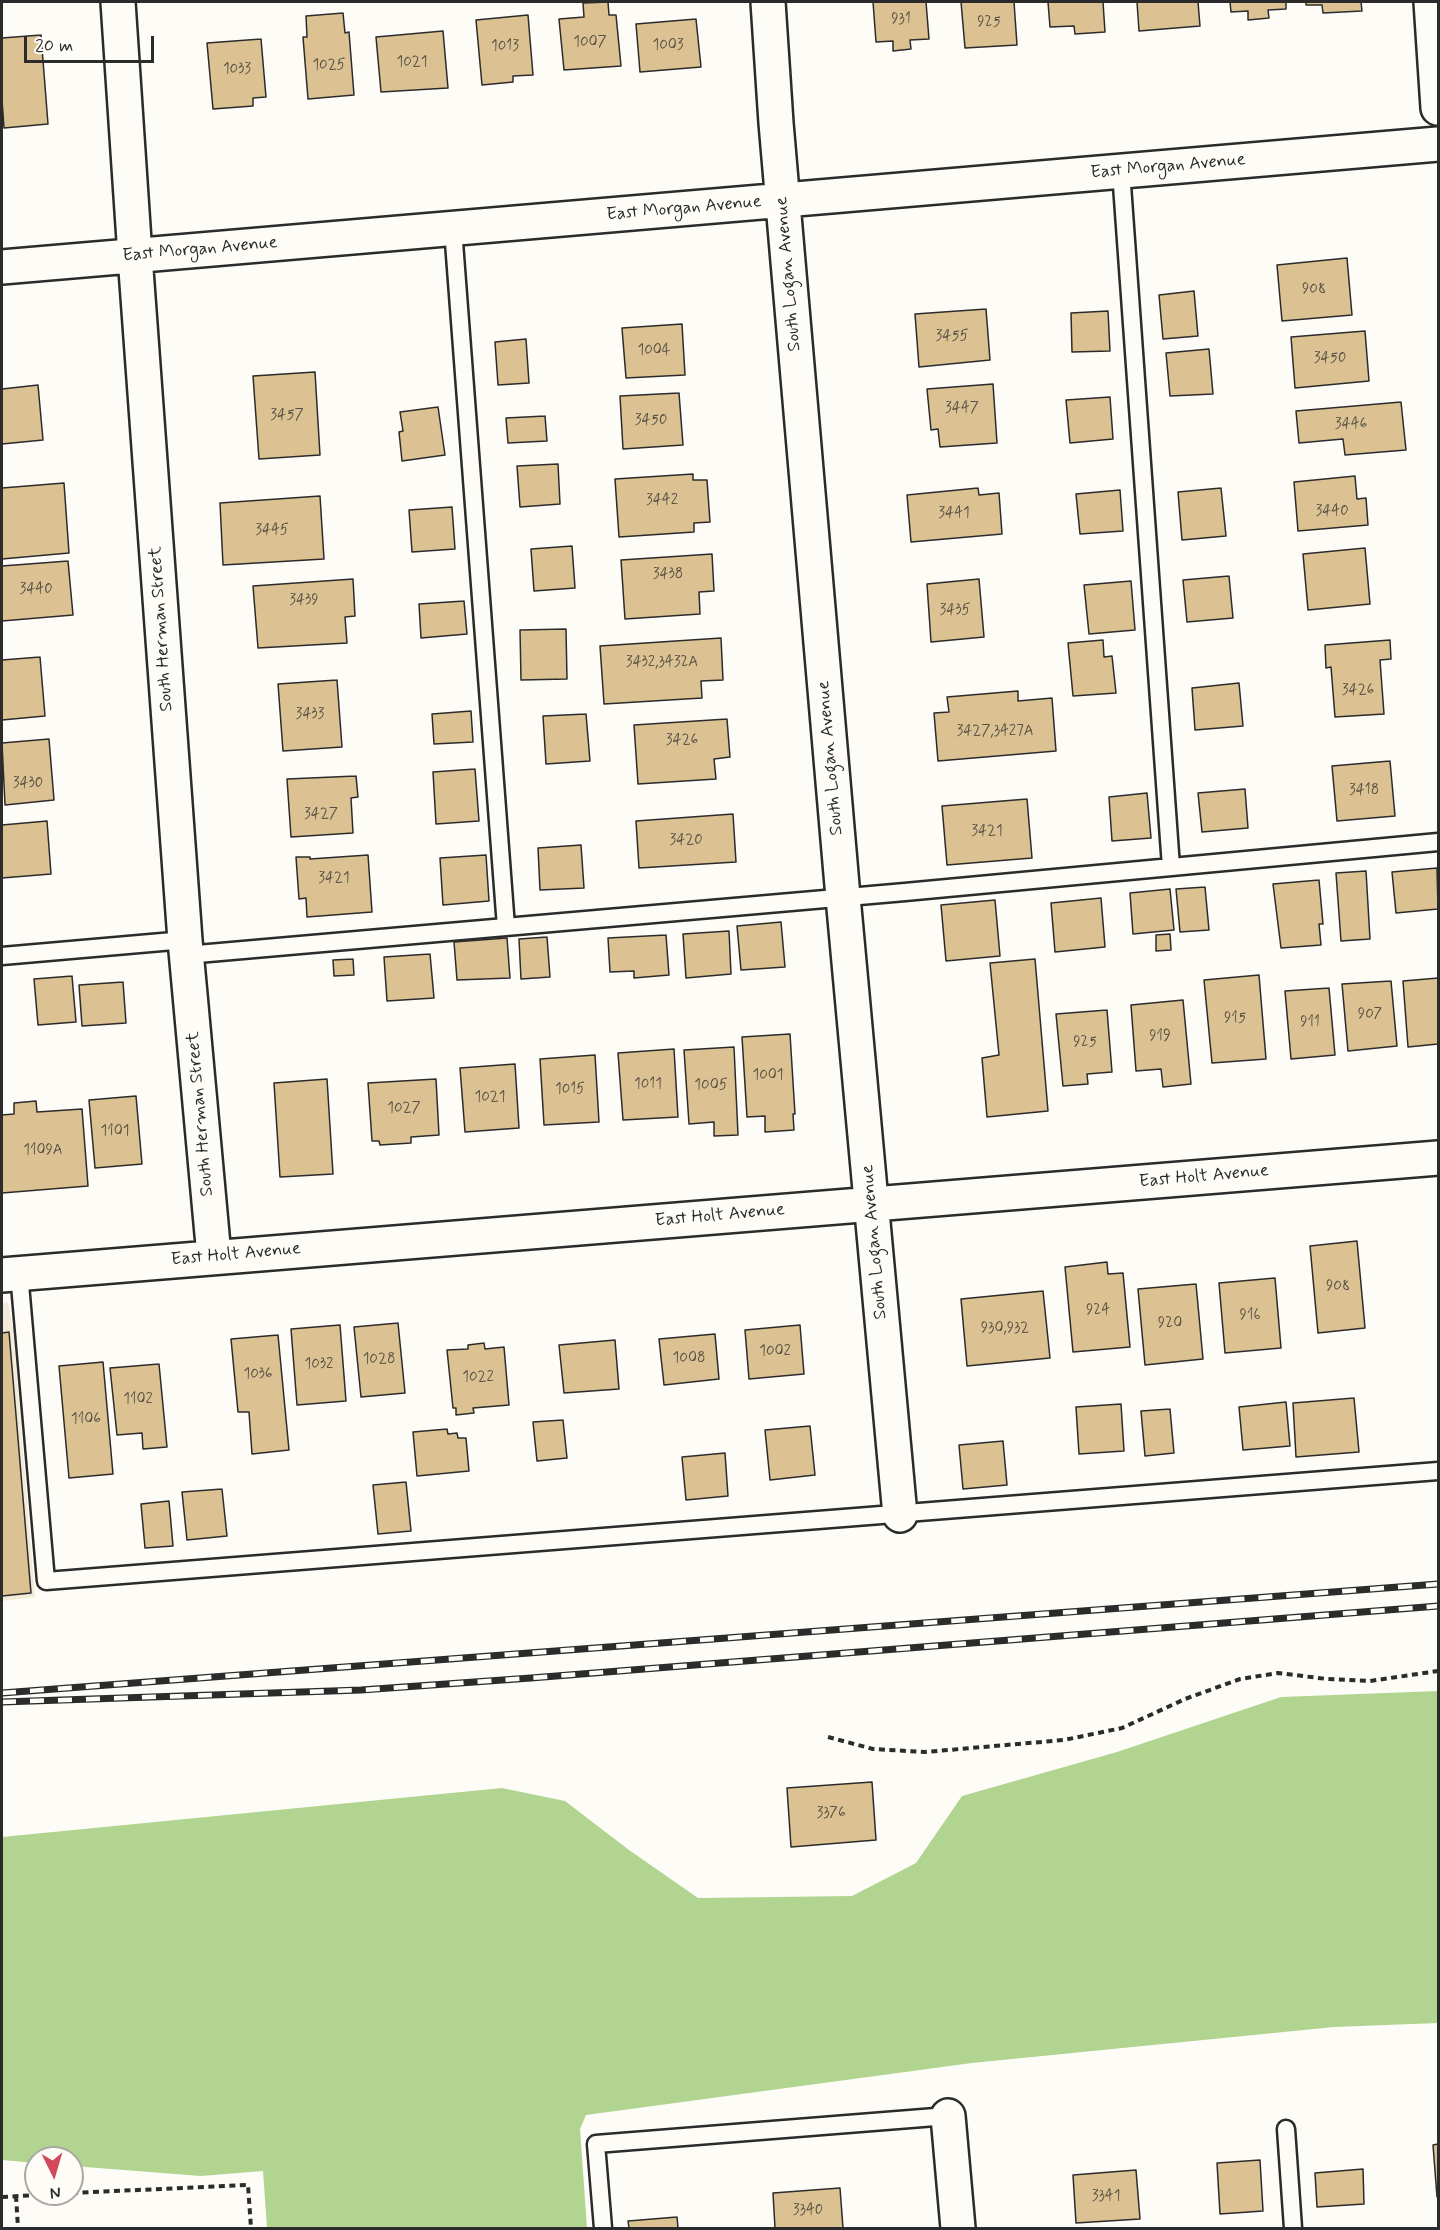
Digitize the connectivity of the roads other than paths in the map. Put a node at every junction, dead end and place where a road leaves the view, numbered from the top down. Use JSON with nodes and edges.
{"nodes":[{"id":1,"x":118,"y":2,"type":"edge"},
{"id":2,"x":768,"y":2,"type":"edge"},
{"id":3,"x":1431,"y":2,"type":"edge"},
{"id":4,"x":1438,"y":108,"type":"edge"},
{"id":5,"x":1438,"y":144,"type":"edge"},
{"id":6,"x":1121,"y":171,"type":"junction"},
{"id":7,"x":783,"y":201,"type":"junction"},
{"id":8,"x":453,"y":229,"type":"junction"},
{"id":9,"x":135,"y":256,"type":"junction"},
{"id":10,"x":2,"y":267,"type":"edge"},
{"id":11,"x":1438,"y":842,"type":"edge"},
{"id":12,"x":1171,"y":867,"type":"junction"},
{"id":13,"x":843,"y":897,"type":"junction"},
{"id":14,"x":506,"y":927,"type":"junction"},
{"id":15,"x":186,"y":947,"type":"junction"},
{"id":16,"x":2,"y":956,"type":"edge"},
{"id":17,"x":1438,"y":1158,"type":"edge"},
{"id":18,"x":872,"y":1204,"type":"junction"},
{"id":19,"x":214,"y":1256,"type":"junction"},
{"id":20,"x":10,"y":1274,"type":"edge"},
{"id":21,"x":1438,"y":1471,"type":"edge"},
{"id":22,"x":900,"y":1515,"type":"junction"},
{"id":23,"x":948,"y":2116,"type":"joint"},
{"id":24,"x":1286,"y":2128,"type":"dead end"},
{"id":25,"x":603,"y":2229,"type":"edge"},
{"id":26,"x":958,"y":2229,"type":"edge"},
{"id":27,"x":1293,"y":2229,"type":"edge"}],
"edges":[{"from":1,"to":9,"type":"street","name":"South Herman Street"},
{"from":2,"to":7,"type":"street","name":"South Logan Avenue"},
{"from":3,"to":4,"type":"street"},
{"from":5,"to":6,"type":"street","name":"East Morgan Avenue"},
{"from":6,"to":7,"type":"street","name":"East Morgan Avenue"},
{"from":6,"to":12,"type":"lane"},
{"from":7,"to":8,"type":"street","name":"East Morgan Avenue"},
{"from":7,"to":13,"type":"street","name":"South Logan Avenue"},
{"from":8,"to":9,"type":"street","name":"East Morgan Avenue"},
{"from":8,"to":14,"type":"lane"},
{"from":9,"to":10,"type":"street","name":"East Morgan Avenue"},
{"from":9,"to":15,"type":"street","name":"South Herman Street"},
{"from":11,"to":12,"type":"lane"},
{"from":12,"to":13,"type":"lane"},
{"from":13,"to":14,"type":"lane"},
{"from":13,"to":18,"type":"street","name":"South Logan Avenue"},
{"from":14,"to":15,"type":"lane"},
{"from":15,"to":16,"type":"lane"},
{"from":15,"to":19,"type":"street","name":"South Herman Street"},
{"from":17,"to":18,"type":"street","name":"East Holt Avenue"},
{"from":18,"to":19,"type":"street","name":"East Holt Avenue"},
{"from":18,"to":22,"type":"street","name":"South Logan Avenue"},
{"from":19,"to":20,"type":"street","name":"East Holt Avenue"},
{"from":20,"to":22,"type":"lane"},
{"from":21,"to":22,"type":"lane"},
{"from":23,"to":25,"type":"lane"},
{"from":23,"to":26,"type":"street"},
{"from":24,"to":27,"type":"lane"}]}
